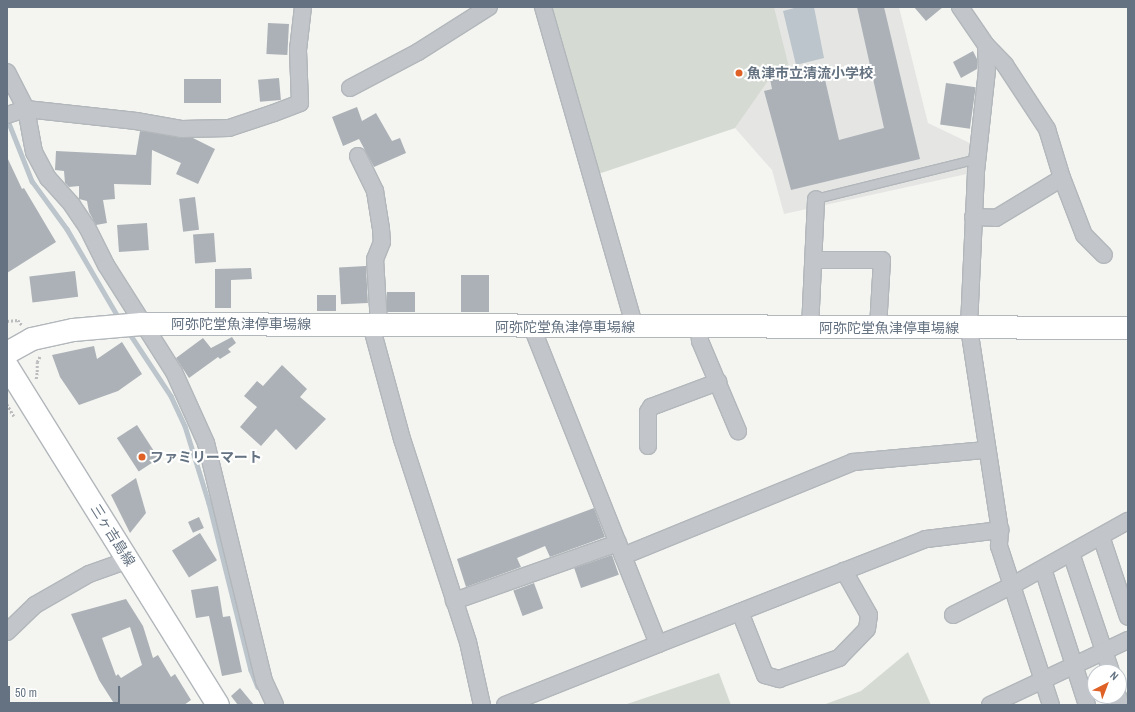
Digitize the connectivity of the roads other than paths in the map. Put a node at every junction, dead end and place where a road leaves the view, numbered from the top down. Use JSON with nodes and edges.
{"nodes":[{"id":1,"x":304,"y":7,"type":"edge"},
{"id":2,"x":490,"y":7,"type":"edge"},
{"id":3,"x":543,"y":7,"type":"edge"},
{"id":4,"x":960,"y":7,"type":"edge"},
{"id":5,"x":986,"y":46,"type":"junction"},
{"id":6,"x":7,"y":72,"type":"edge"},
{"id":7,"x":350,"y":88,"type":"dead end"},
{"id":8,"x":26,"y":109,"type":"junction"},
{"id":9,"x":7,"y":116,"type":"edge"},
{"id":10,"x":358,"y":156,"type":"dead end"},
{"id":11,"x":978,"y":160,"type":"junction"},
{"id":12,"x":1062,"y":178,"type":"junction"},
{"id":13,"x":816,"y":199,"type":"joint"},
{"id":14,"x":973,"y":217,"type":"junction"},
{"id":15,"x":1104,"y":255,"type":"dead end"},
{"id":16,"x":821,"y":260,"type":"dead end"},
{"id":17,"x":142,"y":324,"type":"junction"},
{"id":18,"x":375,"y":325,"type":"junction"},
{"id":19,"x":532,"y":327,"type":"junction"},
{"id":20,"x":634,"y":327,"type":"junction"},
{"id":21,"x":699,"y":327,"type":"junction"},
{"id":22,"x":810,"y":328,"type":"junction"},
{"id":23,"x":878,"y":328,"type":"junction"},
{"id":24,"x":969,"y":328,"type":"junction"},
{"id":25,"x":1128,"y":328,"type":"edge"},
{"id":26,"x":7,"y":353,"type":"edge"},
{"id":27,"x":7,"y":366,"type":"edge"},
{"id":28,"x":718,"y":382,"type":"junction"},
{"id":29,"x":738,"y":431,"type":"dead end"},
{"id":30,"x":648,"y":446,"type":"dead end"},
{"id":31,"x":986,"y":450,"type":"junction"},
{"id":32,"x":1128,"y":521,"type":"edge"},
{"id":33,"x":1000,"y":530,"type":"junction"},
{"id":34,"x":1101,"y":536,"type":"junction"},
{"id":35,"x":621,"y":549,"type":"junction"},
{"id":36,"x":1071,"y":553,"type":"junction"},
{"id":37,"x":128,"y":560,"type":"junction"},
{"id":38,"x":1043,"y":568,"type":"junction"},
{"id":39,"x":844,"y":571,"type":"junction"},
{"id":40,"x":1011,"y":586,"type":"junction"},
{"id":41,"x":454,"y":601,"type":"junction"},
{"id":42,"x":740,"y":612,"type":"junction"},
{"id":43,"x":952,"y":615,"type":"dead end"},
{"id":44,"x":1128,"y":617,"type":"edge"},
{"id":45,"x":7,"y":632,"type":"edge"},
{"id":46,"x":1128,"y":640,"type":"edge"},
{"id":47,"x":658,"y":644,"type":"junction"},
{"id":48,"x":1104,"y":652,"type":"junction"},
{"id":49,"x":1108,"y":664,"type":"edge"},
{"id":50,"x":1074,"y":666,"type":"junction"},
{"id":51,"x":1044,"y":680,"type":"junction"},
{"id":52,"x":212,"y":703,"type":"edge"},
{"id":53,"x":275,"y":705,"type":"edge"},
{"id":54,"x":482,"y":705,"type":"edge"},
{"id":55,"x":505,"y":705,"type":"edge"},
{"id":56,"x":990,"y":705,"type":"edge"},
{"id":57,"x":1051,"y":705,"type":"edge"},
{"id":58,"x":1087,"y":705,"type":"edge"}],
"edges":[{"from":1,"to":8,"type":"street"},
{"from":2,"to":7,"type":"street"},
{"from":3,"to":20,"type":"street"},
{"from":4,"to":5,"type":"street"},
{"from":5,"to":11,"type":"street"},
{"from":5,"to":12,"type":"street"},
{"from":6,"to":8,"type":"street"},
{"from":8,"to":9,"type":"street"},
{"from":8,"to":17,"type":"street"},
{"from":10,"to":18,"type":"street"},
{"from":11,"to":13,"type":"lane"},
{"from":11,"to":14,"type":"street"},
{"from":12,"to":14,"type":"street"},
{"from":12,"to":15,"type":"street"},
{"from":13,"to":22,"type":"street"},
{"from":14,"to":24,"type":"street"},
{"from":16,"to":23,"type":"street"},
{"from":17,"to":18,"type":"main road","name":"阿弥陀堂魚津停車場線"},
{"from":17,"to":26,"type":"main road","name":"阿弥陀堂魚津停車場線"},
{"from":17,"to":53,"type":"street"},
{"from":18,"to":19,"type":"main road","name":"阿弥陀堂魚津停車場線"},
{"from":18,"to":41,"type":"street"},
{"from":19,"to":20,"type":"main road","name":"阿弥陀堂魚津停車場線"},
{"from":19,"to":35,"type":"street"},
{"from":20,"to":21,"type":"main road","name":"阿弥陀堂魚津停車場線"},
{"from":21,"to":22,"type":"main road","name":"阿弥陀堂魚津停車場線"},
{"from":21,"to":28,"type":"street"},
{"from":22,"to":23,"type":"main road","name":"阿弥陀堂魚津停車場線"},
{"from":23,"to":24,"type":"main road","name":"阿弥陀堂魚津停車場線"},
{"from":24,"to":25,"type":"main road","name":"阿弥陀堂魚津停車場線"},
{"from":24,"to":31,"type":"street"},
{"from":27,"to":37,"type":"main road","name":"三ヶ吉島線"},
{"from":28,"to":29,"type":"street"},
{"from":28,"to":30,"type":"street"},
{"from":31,"to":33,"type":"street"},
{"from":31,"to":35,"type":"street"},
{"from":32,"to":34,"type":"street"},
{"from":33,"to":39,"type":"street"},
{"from":33,"to":40,"type":"street"},
{"from":34,"to":36,"type":"street"},
{"from":34,"to":44,"type":"street"},
{"from":35,"to":41,"type":"street"},
{"from":35,"to":47,"type":"street"},
{"from":36,"to":38,"type":"street"},
{"from":36,"to":48,"type":"street"},
{"from":37,"to":45,"type":"street"},
{"from":37,"to":52,"type":"main road","name":"三ヶ吉島線"},
{"from":38,"to":40,"type":"street"},
{"from":38,"to":50,"type":"street"},
{"from":39,"to":42,"type":"street"},
{"from":39,"to":42,"type":"street"},
{"from":40,"to":43,"type":"street"},
{"from":40,"to":51,"type":"street"},
{"from":41,"to":54,"type":"street"},
{"from":42,"to":47,"type":"street"},
{"from":46,"to":48,"type":"street"},
{"from":47,"to":55,"type":"street"},
{"from":48,"to":49,"type":"street"},
{"from":48,"to":50,"type":"street"},
{"from":50,"to":51,"type":"street"},
{"from":50,"to":58,"type":"street"},
{"from":51,"to":56,"type":"street"},
{"from":51,"to":57,"type":"street"}]}
